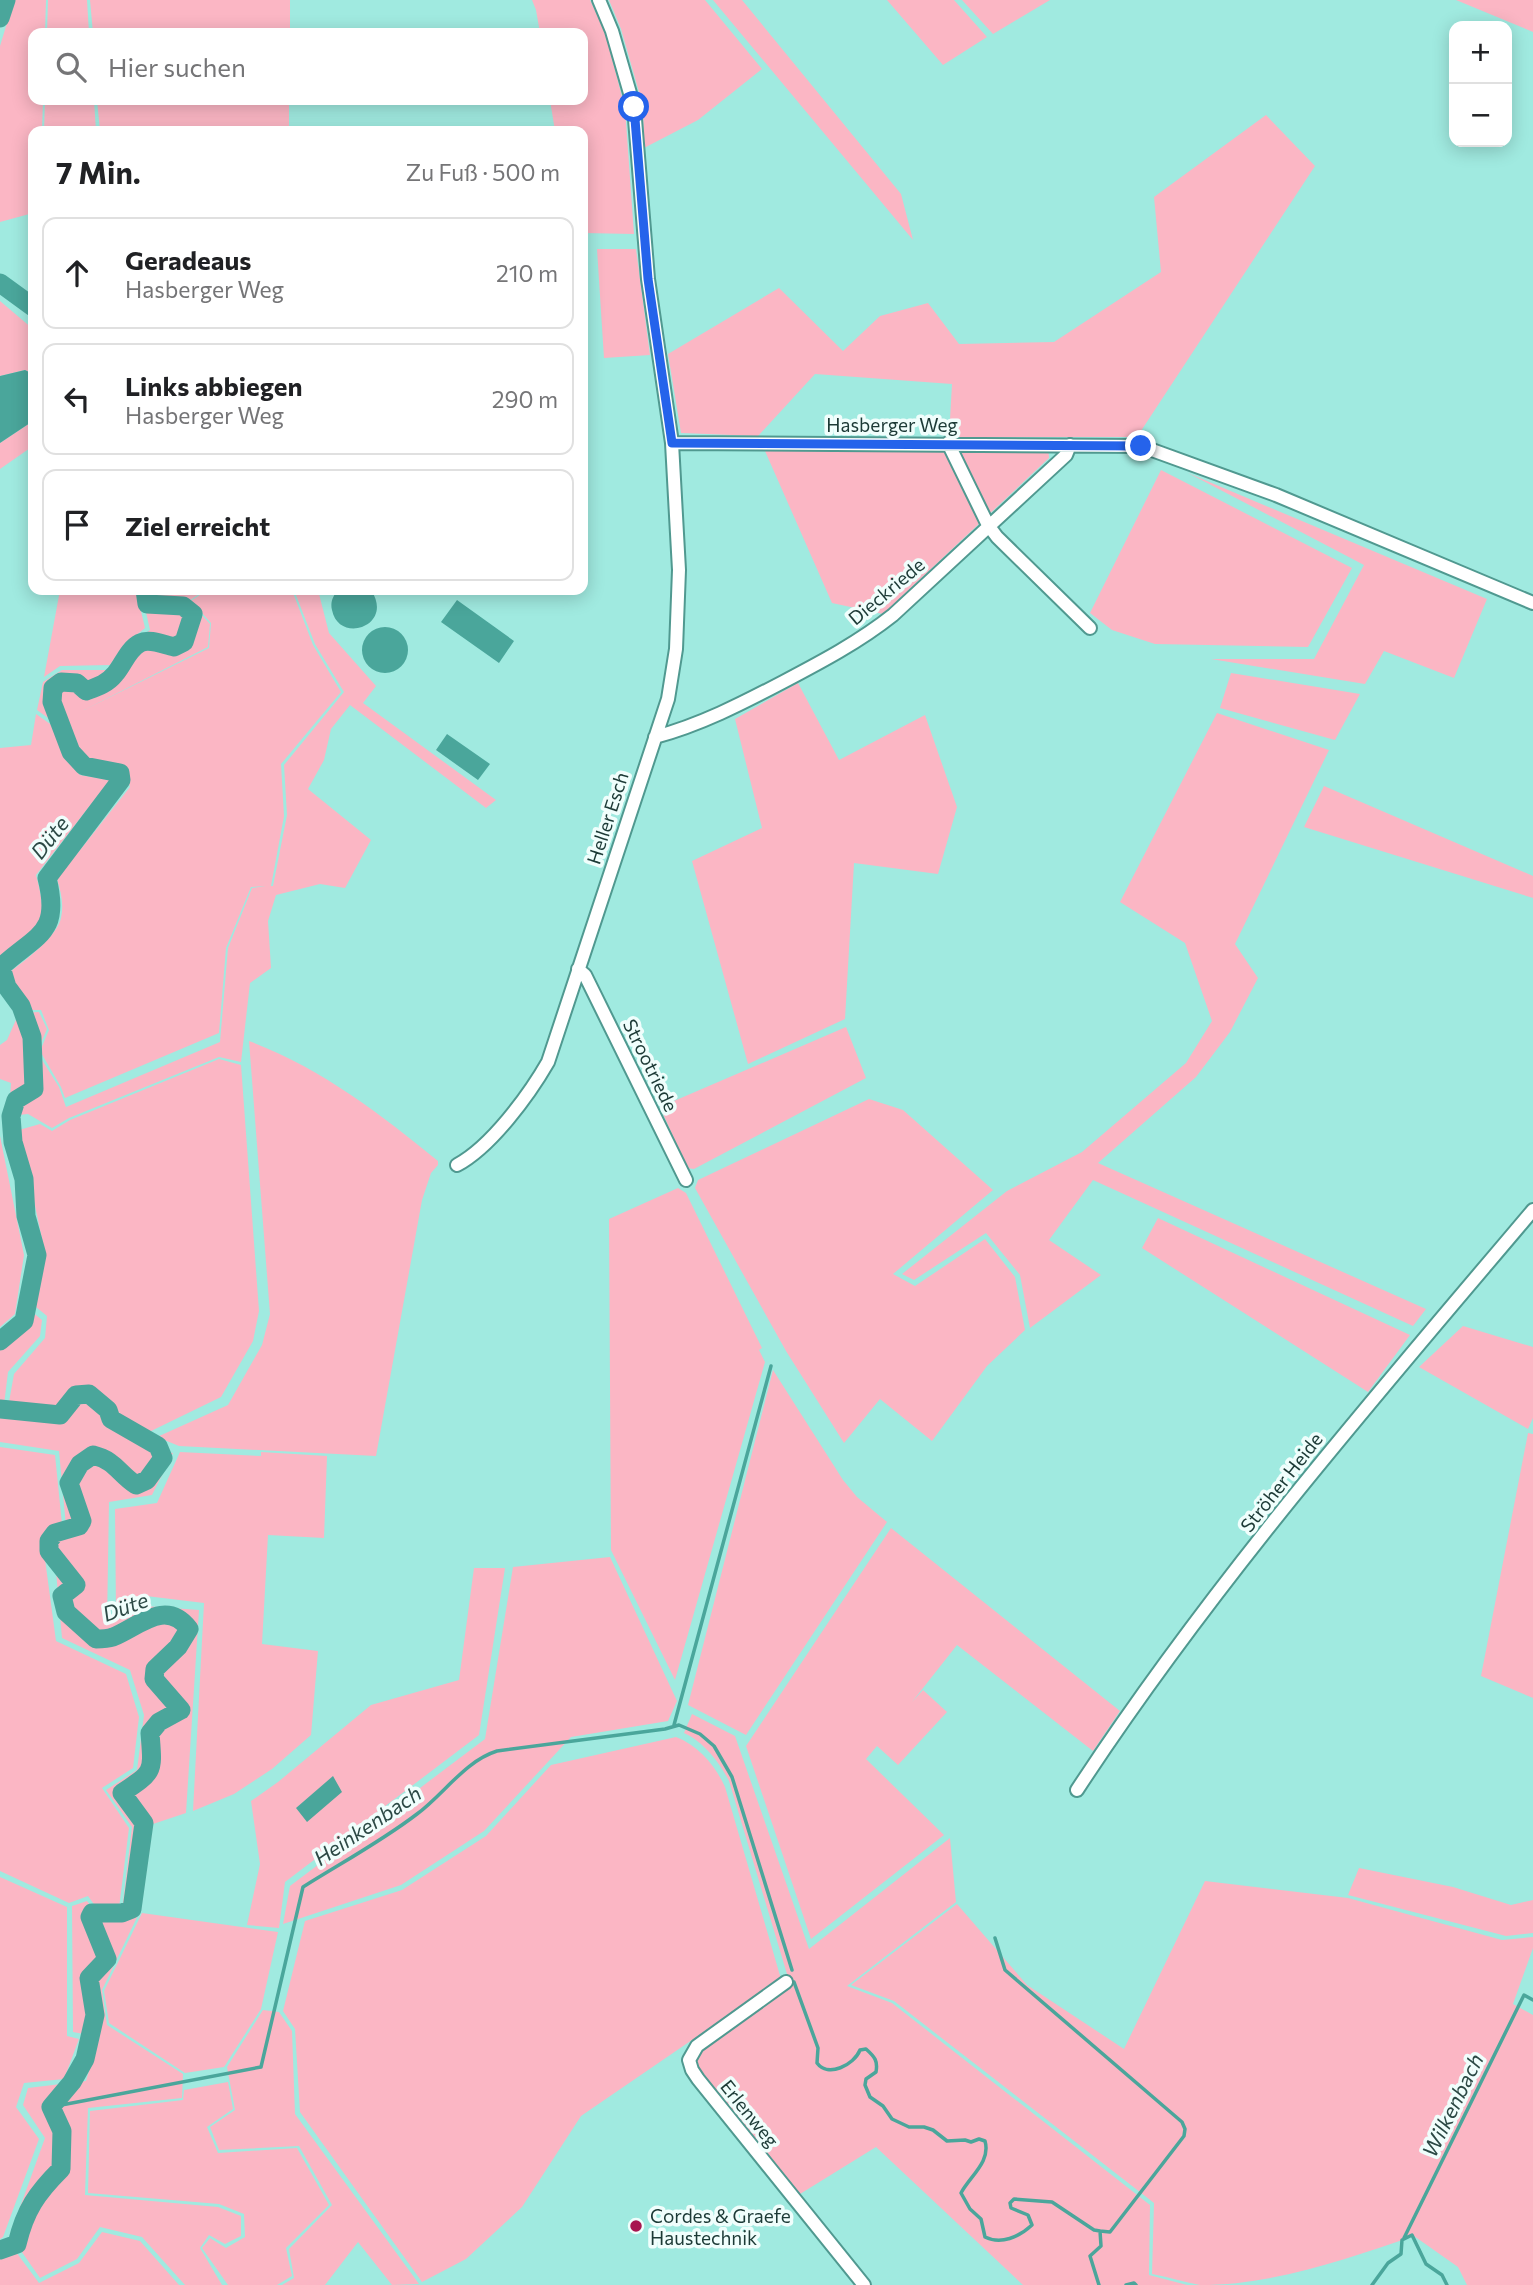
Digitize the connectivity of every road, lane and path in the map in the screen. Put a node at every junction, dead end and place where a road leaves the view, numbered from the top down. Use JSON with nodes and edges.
{"nodes":[{"id":1,"x":599,"y":0,"type":"edge"},
{"id":2,"x":672,"y":443,"type":"junction"},
{"id":3,"x":947,"y":443,"type":"junction"},
{"id":4,"x":1070,"y":444,"type":"junction"},
{"id":5,"x":988,"y":525,"type":"junction"},
{"id":6,"x":1533,"y":603,"type":"edge"},
{"id":7,"x":1090,"y":628,"type":"dead end"},
{"id":8,"x":655,"y":737,"type":"junction"},
{"id":9,"x":578,"y":969,"type":"junction"},
{"id":10,"x":457,"y":1166,"type":"dead end"},
{"id":11,"x":686,"y":1180,"type":"dead end"},
{"id":12,"x":1533,"y":1210,"type":"edge"},
{"id":13,"x":1077,"y":1790,"type":"dead end"},
{"id":14,"x":786,"y":1983,"type":"dead end"},
{"id":15,"x":864,"y":2285,"type":"edge"}],
"edges":[{"from":1,"to":2,"type":"street"},
{"from":2,"to":3,"type":"street","name":"Hasberger Weg"},
{"from":2,"to":8,"type":"street","name":"Heller Esch"},
{"from":3,"to":4,"type":"street","name":"Hasberger Weg"},
{"from":3,"to":5,"type":"street"},
{"from":4,"to":5,"type":"street","name":"Dieckriede"},
{"from":4,"to":6,"type":"street","name":"Hasberger Weg"},
{"from":5,"to":7,"type":"street"},
{"from":5,"to":8,"type":"street","name":"Dieckriede"},
{"from":8,"to":9,"type":"street","name":"Heller Esch"},
{"from":9,"to":10,"type":"street","name":"Heller Esch"},
{"from":9,"to":11,"type":"street","name":"Strootriede"},
{"from":12,"to":13,"type":"street","name":"Ströher Heide"},
{"from":14,"to":15,"type":"street","name":"Erlenweg"}]}
